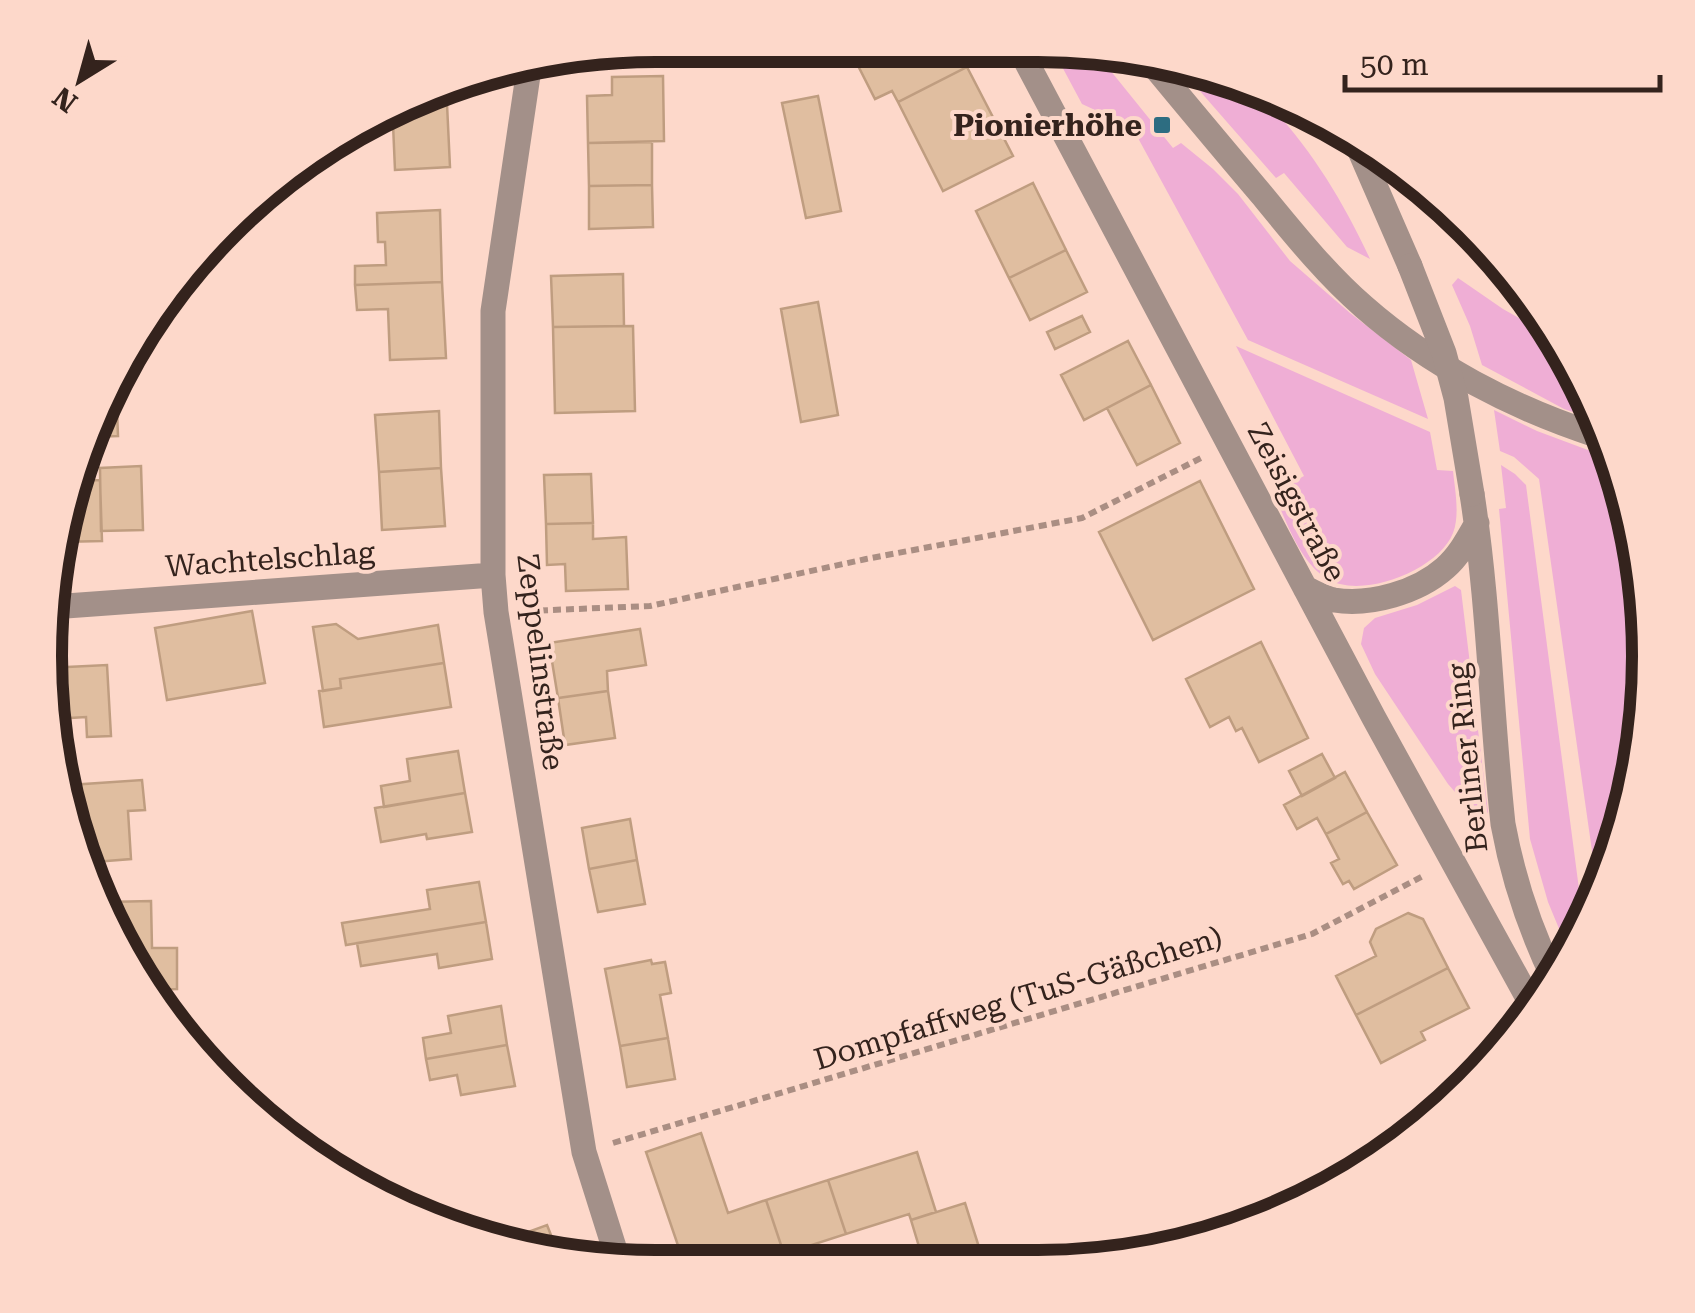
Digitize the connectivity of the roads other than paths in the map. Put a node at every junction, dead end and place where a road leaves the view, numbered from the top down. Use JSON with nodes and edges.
{"nodes":[{"id":1,"x":1027,"y":62,"type":"edge"},
{"id":2,"x":1163,"y":76,"type":"edge"},
{"id":3,"x":528,"y":77,"type":"edge"},
{"id":4,"x":1364,"y":160,"type":"edge"},
{"id":5,"x":1588,"y":432,"type":"edge"},
{"id":6,"x":1477,"y":523,"type":"junction"},
{"id":7,"x":493,"y":575,"type":"junction"},
{"id":8,"x":1305,"y":588,"type":"junction"},
{"id":9,"x":65,"y":606,"type":"edge"},
{"id":10,"x":1547,"y":963,"type":"edge"},
{"id":11,"x":1526,"y":995,"type":"edge"},
{"id":12,"x":614,"y":1249,"type":"edge"}],
"edges":[{"from":1,"to":8,"type":"street","name":"Zeisigstraße"},
{"from":2,"to":5,"type":"street"},
{"from":3,"to":7,"type":"street","name":"Zeppelinstraße"},
{"from":4,"to":6,"type":"street","name":"Berliner Ring","bridge":true},
{"from":6,"to":8,"type":"street"},
{"from":6,"to":10,"type":"street","name":"Berliner Ring"},
{"from":7,"to":9,"type":"street","name":"Wachtelschlag"},
{"from":7,"to":12,"type":"street","name":"Zeppelinstraße"},
{"from":8,"to":11,"type":"street","name":"Zeisigstraße"}]}
